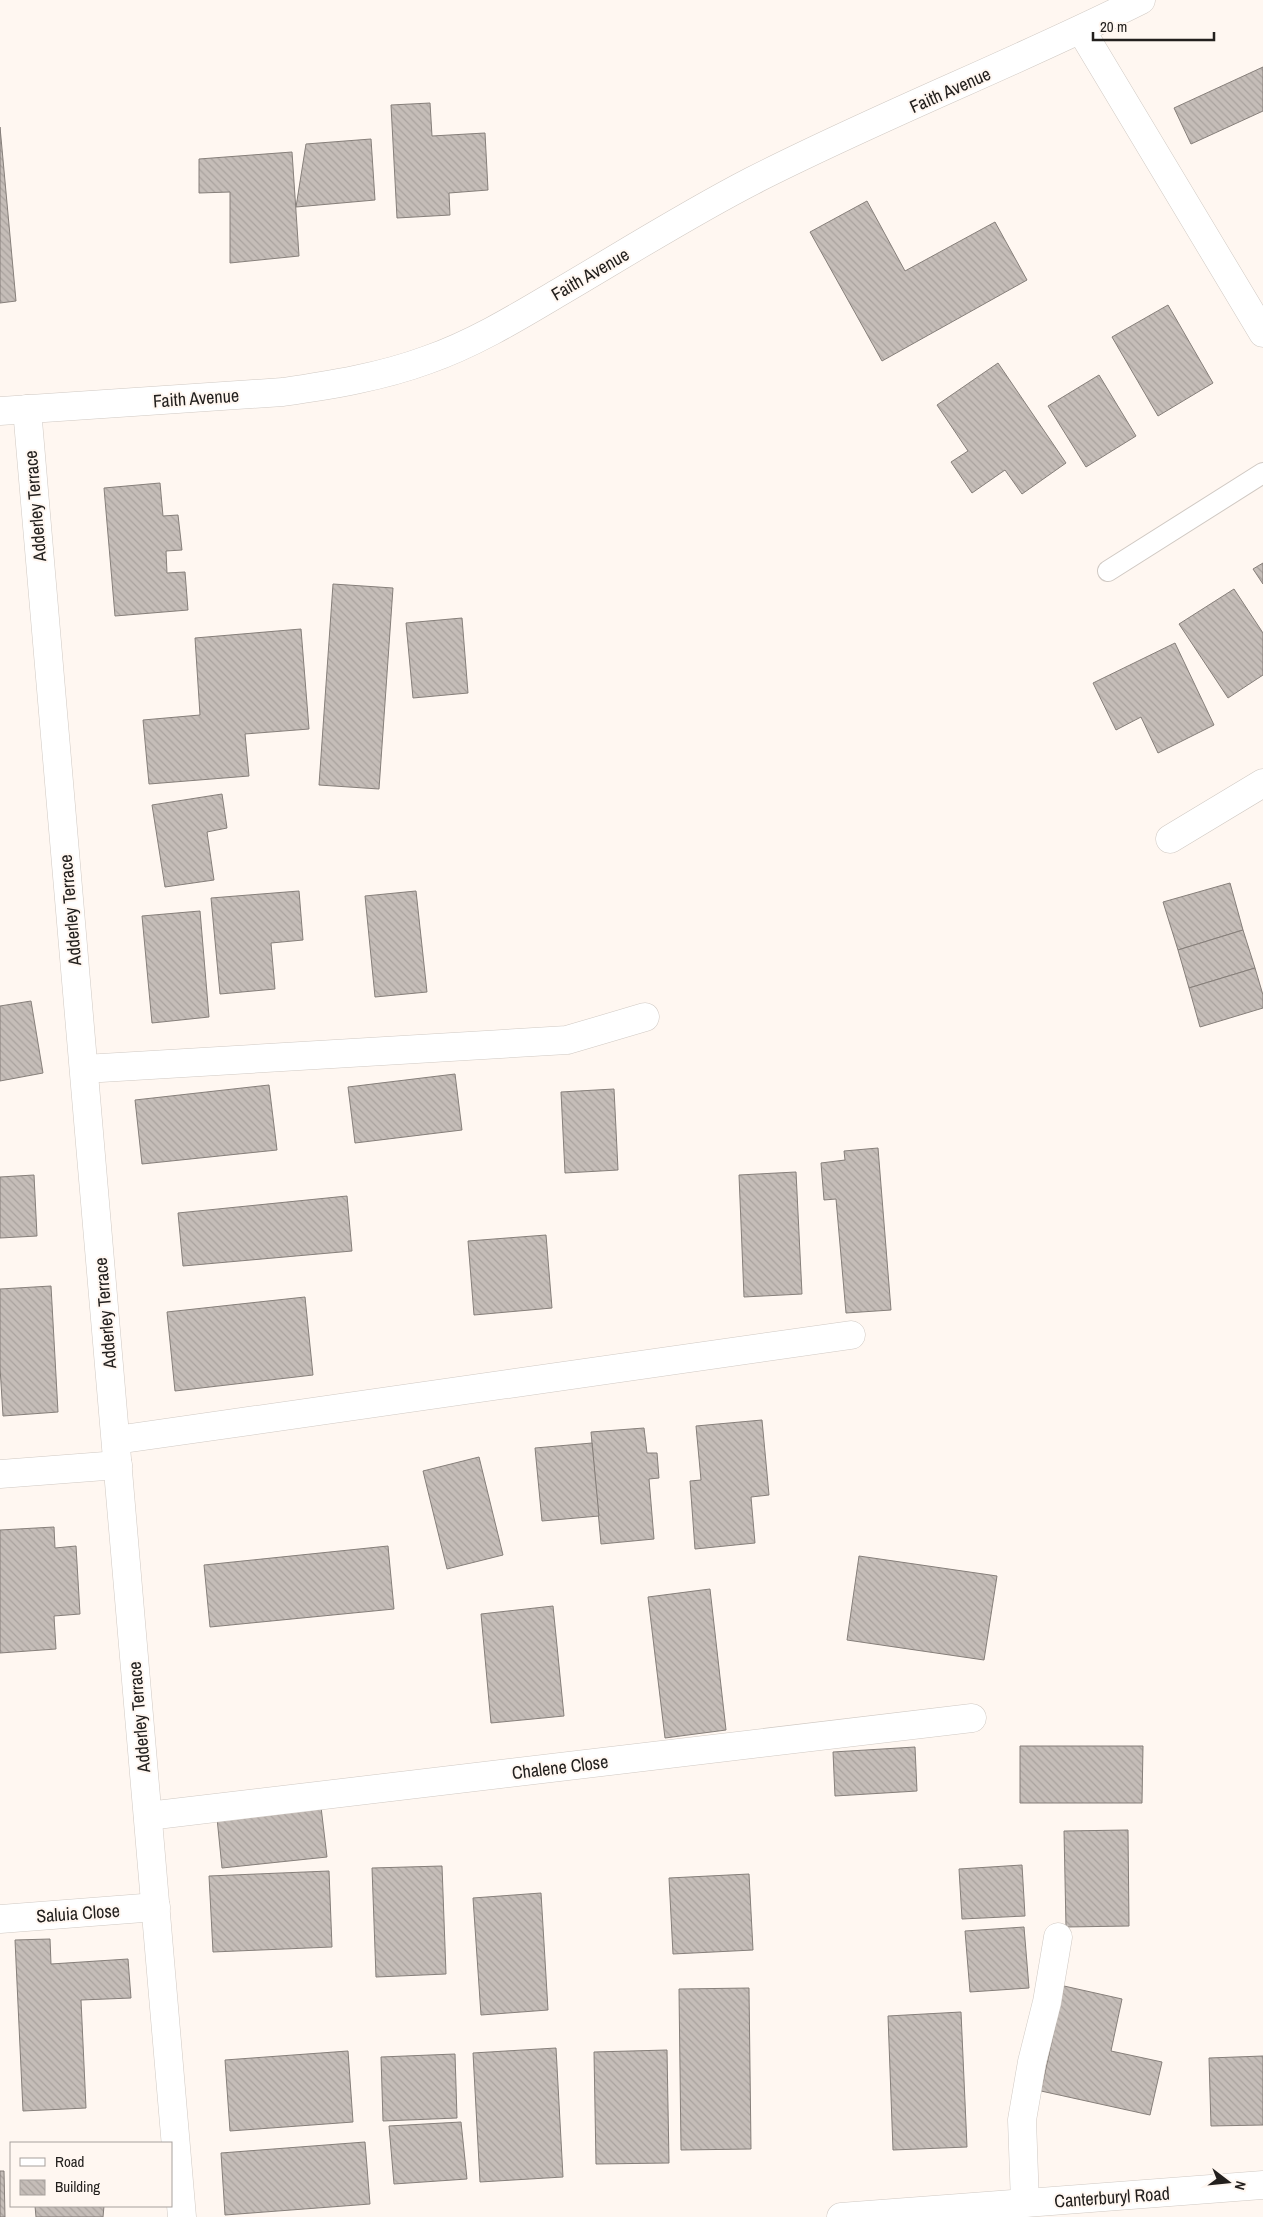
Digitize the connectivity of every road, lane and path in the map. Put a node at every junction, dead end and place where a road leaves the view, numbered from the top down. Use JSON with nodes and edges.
{"nodes":[{"id":1,"x":1141,"y":0,"type":"edge"},
{"id":2,"x":1081,"y":30,"type":"junction"},
{"id":3,"x":1263,"y":333,"type":"edge"},
{"id":4,"x":13,"y":410,"type":"edge"},
{"id":5,"x":1263,"y":473,"type":"edge"},
{"id":6,"x":1108,"y":571,"type":"dead end"},
{"id":7,"x":1263,"y":783,"type":"edge"},
{"id":8,"x":1170,"y":839,"type":"dead end"},
{"id":9,"x":645,"y":1017,"type":"dead end"},
{"id":10,"x":84,"y":1069,"type":"junction"},
{"id":11,"x":851,"y":1335,"type":"dead end"},
{"id":12,"x":117,"y":1453,"type":"junction"},
{"id":13,"x":0,"y":1474,"type":"edge"},
{"id":14,"x":972,"y":1718,"type":"dead end"},
{"id":15,"x":148,"y":1816,"type":"junction"},
{"id":16,"x":156,"y":1907,"type":"junction"},
{"id":17,"x":0,"y":1919,"type":"edge"},
{"id":18,"x":1058,"y":1937,"type":"dead end"},
{"id":19,"x":1263,"y":2185,"type":"edge"},
{"id":20,"x":1025,"y":2203,"type":"junction"},
{"id":21,"x":182,"y":2217,"type":"edge"},
{"id":22,"x":841,"y":2217,"type":"edge"}],
"edges":[{"from":1,"to":2,"type":"street","name":"Faith Avenue"},
{"from":2,"to":3,"type":"street"},
{"from":2,"to":4,"type":"street","name":"Faith Avenue"},
{"from":4,"to":10,"type":"street","name":"Adderley Terrace"},
{"from":5,"to":6,"type":"lane"},
{"from":7,"to":8,"type":"street"},
{"from":9,"to":10,"type":"street"},
{"from":10,"to":12,"type":"street","name":"Adderley Terrace"},
{"from":11,"to":12,"type":"street"},
{"from":12,"to":13,"type":"street"},
{"from":12,"to":15,"type":"street","name":"Adderley Terrace"},
{"from":14,"to":15,"type":"street","name":"Chalene Close"},
{"from":15,"to":16,"type":"street","name":"Adderley Terrace"},
{"from":16,"to":17,"type":"street","name":"Saluia Close"},
{"from":16,"to":21,"type":"street","name":"Adderley Terrace"},
{"from":18,"to":20,"type":"street"},
{"from":19,"to":20,"type":"street","name":"Canterburyl Road"},
{"from":20,"to":22,"type":"street","name":"Canterburyl Road"}]}
